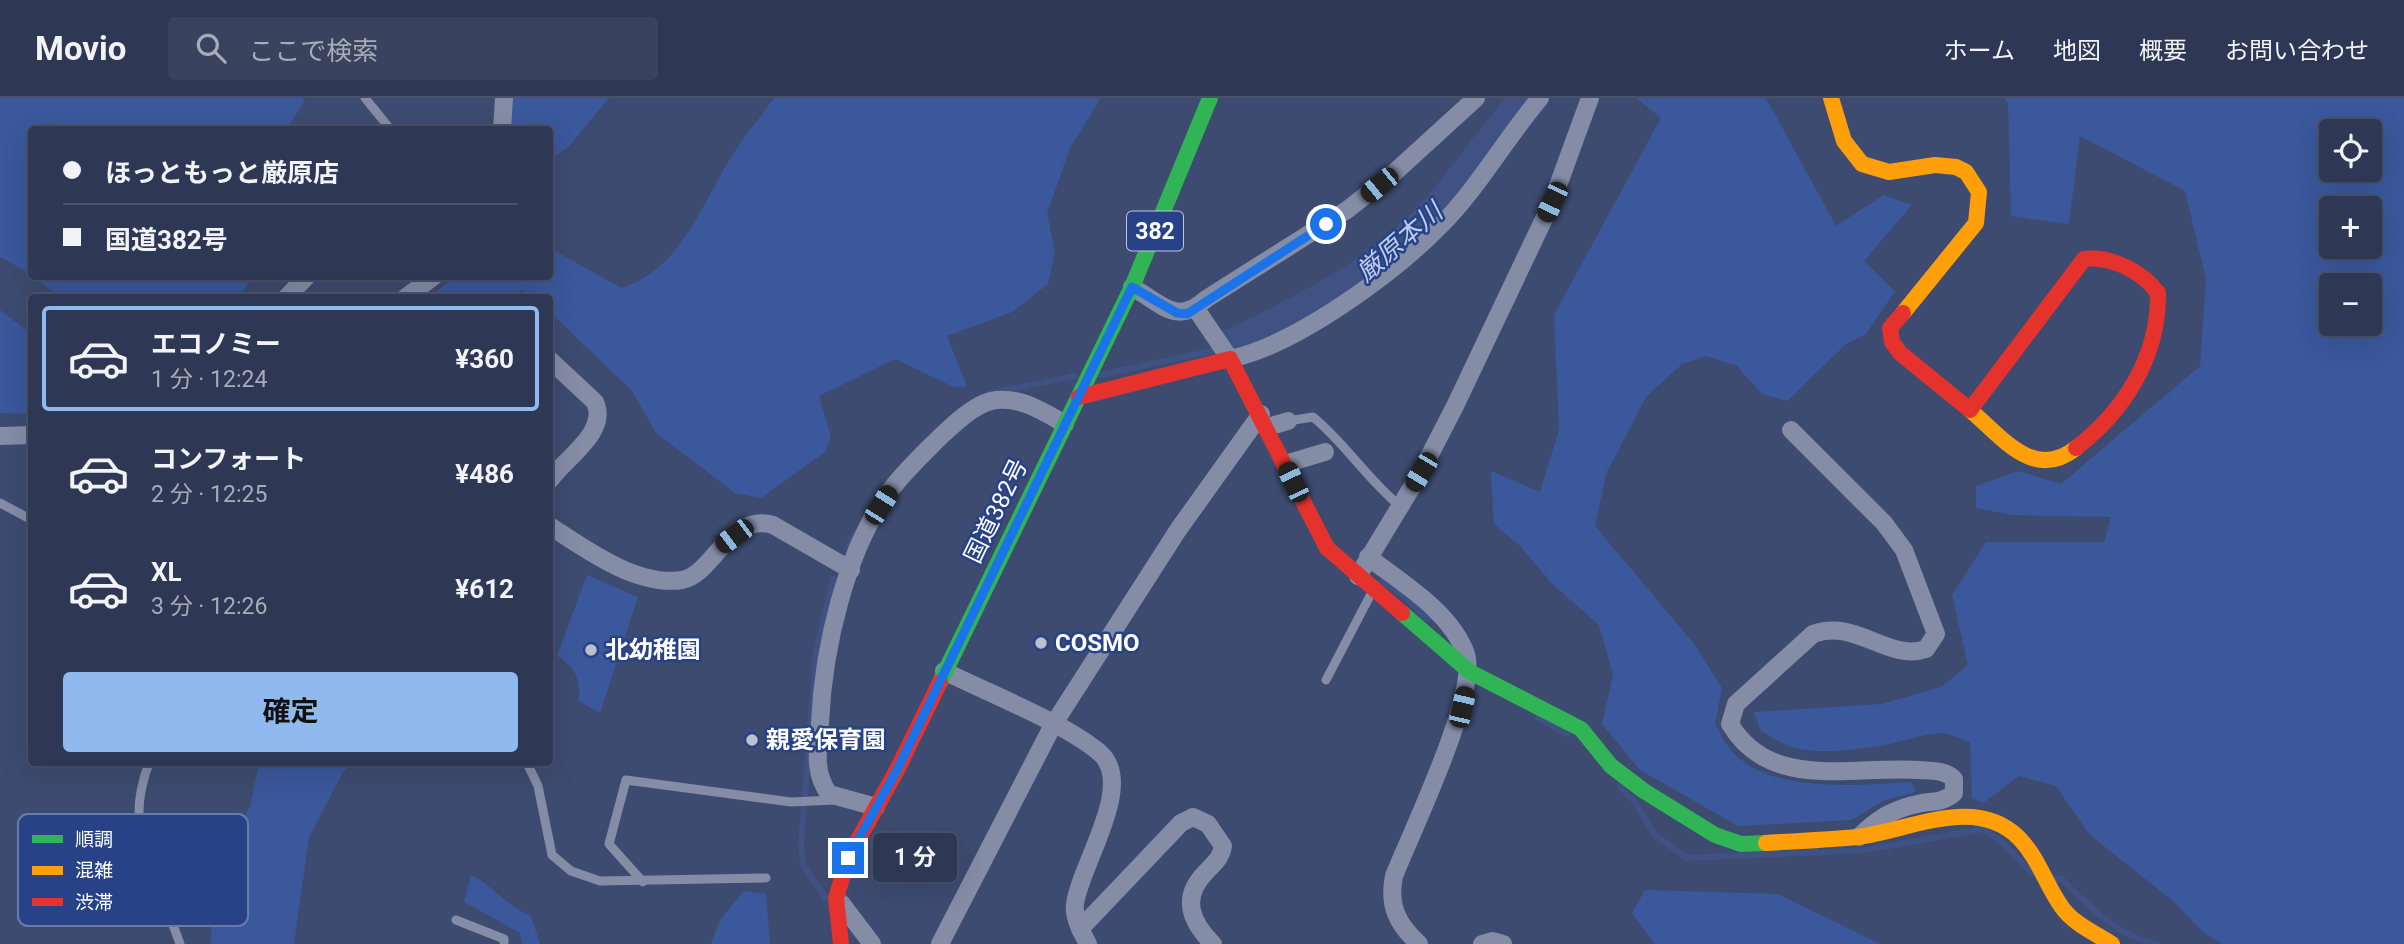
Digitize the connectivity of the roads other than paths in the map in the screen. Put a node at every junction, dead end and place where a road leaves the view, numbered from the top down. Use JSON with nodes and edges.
{"nodes":[{"id":1,"x":365,"y":98,"type":"edge"},
{"id":2,"x":504,"y":98,"type":"edge"},
{"id":3,"x":1210,"y":98,"type":"edge"},
{"id":4,"x":1476,"y":98,"type":"edge"},
{"id":5,"x":1540,"y":98,"type":"edge"},
{"id":6,"x":1590,"y":98,"type":"edge"},
{"id":7,"x":1831,"y":98,"type":"edge"},
{"id":8,"x":388,"y":126,"type":"edge"},
{"id":9,"x":502,"y":126,"type":"edge"},
{"id":10,"x":303,"y":280,"type":"edge"},
{"id":11,"x":429,"y":280,"type":"edge"},
{"id":12,"x":1132,"y":287,"type":"junction"},
{"id":13,"x":290,"y":294,"type":"edge"},
{"id":14,"x":410,"y":294,"type":"edge"},
{"id":15,"x":1196,"y":309,"type":"junction"},
{"id":16,"x":1232,"y":353,"type":"junction"},
{"id":17,"x":553,"y":363,"type":"edge"},
{"id":18,"x":1081,"y":393,"type":"junction"},
{"id":19,"x":1970,"y":410,"type":"junction"},
{"id":20,"x":1272,"y":422,"type":"junction"},
{"id":21,"x":1065,"y":424,"type":"junction"},
{"id":22,"x":1791,"y":430,"type":"dead end"},
{"id":23,"x":28,"y":435,"type":"edge"},
{"id":24,"x":0,"y":436,"type":"edge"},
{"id":25,"x":1325,"y":452,"type":"dead end"},
{"id":26,"x":1293,"y":462,"type":"junction"},
{"id":27,"x":553,"y":476,"type":"edge"},
{"id":28,"x":0,"y":503,"type":"edge"},
{"id":29,"x":1400,"y":506,"type":"junction"},
{"id":30,"x":28,"y":518,"type":"edge"},
{"id":31,"x":553,"y":528,"type":"edge"},
{"id":32,"x":1368,"y":557,"type":"junction"},
{"id":33,"x":851,"y":570,"type":"junction"},
{"id":34,"x":1358,"y":576,"type":"junction"},
{"id":35,"x":1383,"y":584,"type":"junction"},
{"id":36,"x":944,"y":671,"type":"junction"},
{"id":37,"x":1470,"y":673,"type":"junction"},
{"id":38,"x":1326,"y":680,"type":"dead end"},
{"id":39,"x":1053,"y":725,"type":"junction"},
{"id":40,"x":148,"y":766,"type":"edge"},
{"id":41,"x":528,"y":766,"type":"edge"},
{"id":42,"x":841,"y":800,"type":"junction"},
{"id":43,"x":876,"y":807,"type":"junction"},
{"id":44,"x":139,"y":814,"type":"edge"},
{"id":45,"x":1859,"y":838,"type":"junction"},
{"id":46,"x":766,"y":878,"type":"dead end"},
{"id":47,"x":643,"y":882,"type":"junction"},
{"id":48,"x":836,"y":898,"type":"junction"},
{"id":49,"x":456,"y":920,"type":"dead end"},
{"id":50,"x":174,"y":926,"type":"edge"},
{"id":51,"x":1084,"y":936,"type":"edge"},
{"id":52,"x":840,"y":941,"type":"edge"},
{"id":53,"x":180,"y":944,"type":"edge"},
{"id":54,"x":504,"y":944,"type":"edge"},
{"id":55,"x":872,"y":944,"type":"edge"},
{"id":56,"x":940,"y":944,"type":"edge"},
{"id":57,"x":1213,"y":944,"type":"edge"},
{"id":58,"x":1419,"y":944,"type":"edge"},
{"id":59,"x":1482,"y":944,"type":"edge"},
{"id":60,"x":1503,"y":944,"type":"edge"},
{"id":61,"x":2112,"y":944,"type":"edge"}],
"edges":[{"from":1,"to":8,"type":"lane"},
{"from":2,"to":9,"type":"street"},
{"from":3,"to":12,"type":"main road","name":"国道382号","number":"382"},
{"from":4,"to":15,"type":"street"},
{"from":5,"to":16,"type":"street"},
{"from":6,"to":29,"type":"street"},
{"from":7,"to":19,"type":"main road"},
{"from":10,"to":13,"type":"street"},
{"from":11,"to":14,"type":"street"},
{"from":12,"to":15,"type":"street"},
{"from":12,"to":18,"type":"main road","name":"国道382号","number":"382"},
{"from":15,"to":16,"type":"street"},
{"from":16,"to":18,"type":"main road"},
{"from":16,"to":20,"type":"main road"},
{"from":17,"to":27,"type":"street"},
{"from":18,"to":21,"type":"main road","name":"国道382号","number":"382"},
{"from":19,"to":19,"type":"main road"},
{"from":20,"to":26,"type":"main road"},
{"from":20,"to":29,"type":"lane"},
{"from":20,"to":39,"type":"street"},
{"from":21,"to":33,"type":"street"},
{"from":21,"to":36,"type":"main road","name":"国道382号","number":"382"},
{"from":22,"to":45,"type":"street"},
{"from":23,"to":24,"type":"street"},
{"from":25,"to":26,"type":"street"},
{"from":26,"to":34,"type":"main road"},
{"from":28,"to":30,"type":"lane"},
{"from":29,"to":32,"type":"street"},
{"from":31,"to":33,"type":"street"},
{"from":32,"to":34,"type":"street"},
{"from":32,"to":35,"type":"street"},
{"from":33,"to":42,"type":"street"},
{"from":34,"to":35,"type":"main road"},
{"from":35,"to":37,"type":"street"},
{"from":35,"to":38,"type":"lane"},
{"from":36,"to":39,"type":"street"},
{"from":36,"to":43,"type":"main road","name":"国道382号","number":"382"},
{"from":37,"to":45,"type":"main road"},
{"from":37,"to":58,"type":"street"},
{"from":39,"to":51,"type":"street"},
{"from":39,"to":56,"type":"street"},
{"from":40,"to":44,"type":"lane"},
{"from":41,"to":47,"type":"lane"},
{"from":42,"to":43,"type":"street"},
{"from":42,"to":47,"type":"lane"},
{"from":43,"to":48,"type":"main road","name":"国道382号","number":"382"},
{"from":45,"to":61,"type":"main road"},
{"from":46,"to":47,"type":"lane"},
{"from":48,"to":52,"type":"main road","name":"国道382号","number":"382"},
{"from":48,"to":55,"type":"street"},
{"from":49,"to":54,"type":"lane"},
{"from":50,"to":53,"type":"lane"},
{"from":51,"to":57,"type":"street"},
{"from":59,"to":60,"type":"street"}]}
